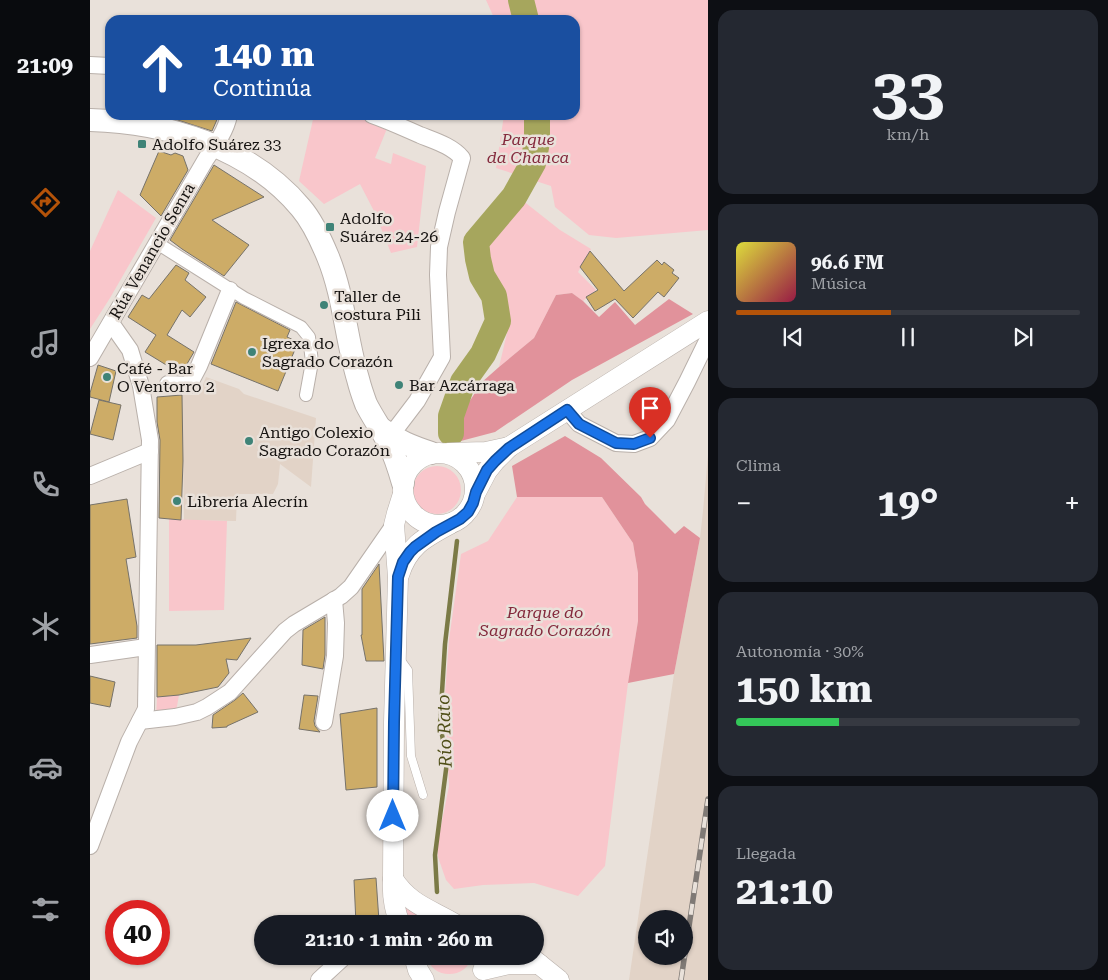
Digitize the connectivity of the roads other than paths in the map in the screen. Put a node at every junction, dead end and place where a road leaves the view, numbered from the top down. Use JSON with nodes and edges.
{"nodes":[{"id":1,"x":90,"y":65,"type":"edge"},
{"id":2,"x":105,"y":66,"type":"edge"},
{"id":3,"x":90,"y":120,"type":"edge"},
{"id":4,"x":227,"y":120,"type":"edge"},
{"id":5,"x":386,"y":120,"type":"edge"},
{"id":6,"x":215,"y":146,"type":"junction"},
{"id":7,"x":157,"y":243,"type":"junction"},
{"id":8,"x":230,"y":290,"type":"junction"},
{"id":9,"x":111,"y":323,"type":"junction"},
{"id":10,"x":703,"y":330,"type":"edge"},
{"id":11,"x":90,"y":358,"type":"edge"},
{"id":12,"x":168,"y":384,"type":"dead end"},
{"id":13,"x":306,"y":396,"type":"dead end"},
{"id":14,"x":567,"y":410,"type":"junction"},
{"id":15,"x":384,"y":429,"type":"junction"},
{"id":16,"x":509,"y":448,"type":"junction"},
{"id":17,"x":150,"y":451,"type":"junction"},
{"id":18,"x":439,"y":453,"type":"junction"},
{"id":19,"x":90,"y":476,"type":"edge"},
{"id":20,"x":403,"y":488,"type":"junction"},
{"id":21,"x":476,"y":492,"type":"junction"},
{"id":22,"x":450,"y":524,"type":"junction"},
{"id":23,"x":394,"y":525,"type":"junction"},
{"id":24,"x":398,"y":577,"type":"junction"},
{"id":25,"x":334,"y":600,"type":"junction"},
{"id":26,"x":146,"y":647,"type":"junction"},
{"id":27,"x":396,"y":654,"type":"junction"},
{"id":28,"x":90,"y":655,"type":"edge"},
{"id":29,"x":140,"y":721,"type":"junction"},
{"id":30,"x":324,"y":722,"type":"dead end"},
{"id":31,"x":422,"y":794,"type":"dead end"},
{"id":32,"x":90,"y":846,"type":"edge"},
{"id":33,"x":393,"y":879,"type":"junction"},
{"id":34,"x":396,"y":915,"type":"edge"},
{"id":35,"x":441,"y":915,"type":"edge"},
{"id":36,"x":335,"y":965,"type":"edge"},
{"id":37,"x":417,"y":965,"type":"edge"},
{"id":38,"x":503,"y":965,"type":"edge"},
{"id":39,"x":540,"y":965,"type":"edge"},
{"id":40,"x":481,"y":969,"type":"edge"},
{"id":41,"x":319,"y":980,"type":"edge"},
{"id":42,"x":424,"y":980,"type":"edge"},
{"id":43,"x":559,"y":980,"type":"edge"}],
"edges":[{"from":1,"to":2,"type":"street"},
{"from":3,"to":6,"type":"main road"},
{"from":4,"to":6,"type":"street","name":"Rúa Venancio Senra"},
{"from":5,"to":15,"type":"street"},
{"from":6,"to":7,"type":"street","name":"Rúa Venancio Senra"},
{"from":6,"to":15,"type":"main road"},
{"from":7,"to":8,"type":"street"},
{"from":7,"to":9,"type":"street","name":"Rúa Venancio Senra"},
{"from":8,"to":12,"type":"street"},
{"from":8,"to":13,"type":"street"},
{"from":9,"to":11,"type":"street","name":"Rúa Venancio Senra"},
{"from":9,"to":17,"type":"street"},
{"from":10,"to":14,"type":"street"},
{"from":10,"to":14,"type":"street"},
{"from":14,"to":16,"type":"street"},
{"from":15,"to":18,"type":"main road"},
{"from":15,"to":20,"type":"main road"},
{"from":16,"to":18,"type":"street"},
{"from":16,"to":21,"type":"street"},
{"from":17,"to":19,"type":"street"},
{"from":17,"to":26,"type":"street"},
{"from":18,"to":20,"type":"street"},
{"from":18,"to":21,"type":"street"},
{"from":20,"to":22,"type":"street"},
{"from":20,"to":23,"type":"street"},
{"from":21,"to":22,"type":"street"},
{"from":22,"to":24,"type":"street"},
{"from":23,"to":24,"type":"street"},
{"from":23,"to":25,"type":"street"},
{"from":24,"to":27,"type":"street"},
{"from":25,"to":29,"type":"street"},
{"from":25,"to":30,"type":"street"},
{"from":26,"to":28,"type":"street"},
{"from":26,"to":29,"type":"street"},
{"from":27,"to":31,"type":"lane"},
{"from":27,"to":33,"type":"street"},
{"from":29,"to":32,"type":"street"},
{"from":33,"to":34,"type":"street"},
{"from":33,"to":35,"type":"street"},
{"from":36,"to":41,"type":"street"},
{"from":37,"to":42,"type":"street"},
{"from":38,"to":40,"type":"street"},
{"from":39,"to":43,"type":"street"}]}
